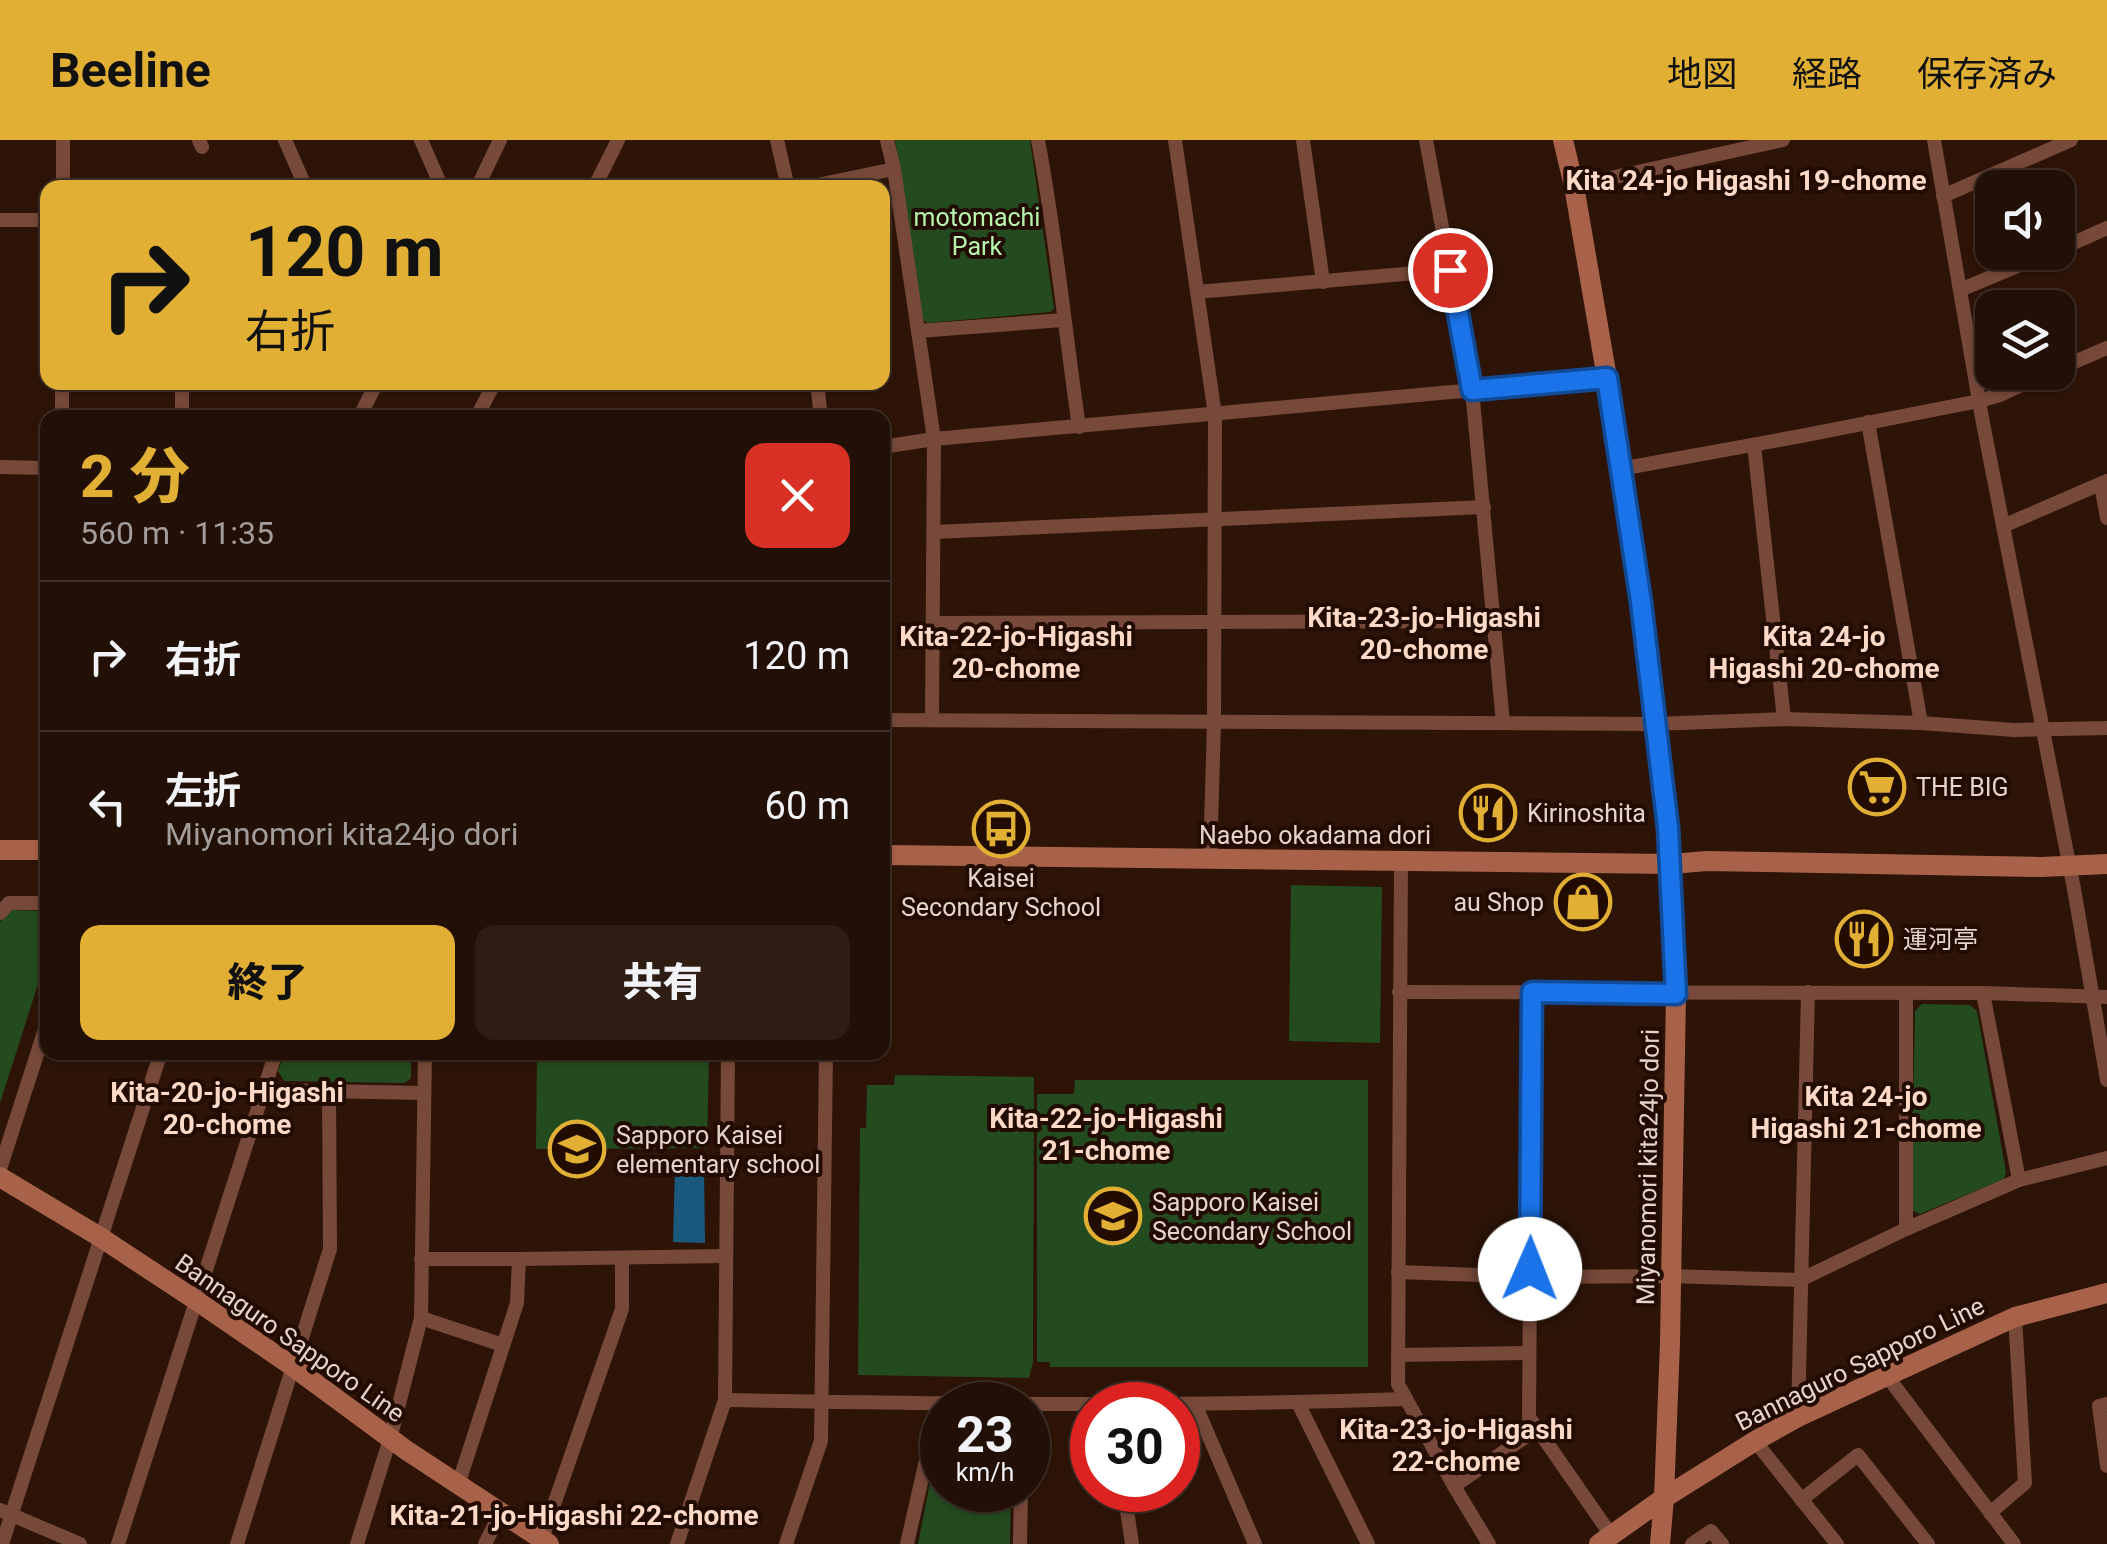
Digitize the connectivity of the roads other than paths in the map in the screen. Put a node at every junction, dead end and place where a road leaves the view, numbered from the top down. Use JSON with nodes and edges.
{"nodes":[{"id":1,"x":63,"y":140,"type":"edge"},
{"id":2,"x":286,"y":140,"type":"edge"},
{"id":3,"x":420,"y":140,"type":"edge"},
{"id":4,"x":500,"y":140,"type":"edge"},
{"id":5,"x":618,"y":140,"type":"edge"},
{"id":6,"x":777,"y":140,"type":"edge"},
{"id":7,"x":887,"y":140,"type":"edge"},
{"id":8,"x":1175,"y":140,"type":"edge"},
{"id":9,"x":1303,"y":140,"type":"edge"},
{"id":10,"x":1426,"y":140,"type":"edge"},
{"id":11,"x":1563,"y":140,"type":"edge"},
{"id":12,"x":1783,"y":140,"type":"edge"},
{"id":13,"x":1934,"y":140,"type":"edge"},
{"id":14,"x":2071,"y":140,"type":"edge"},
{"id":15,"x":1042,"y":141,"type":"edge"},
{"id":16,"x":894,"y":170,"type":"junction"},
{"id":17,"x":63,"y":180,"type":"edge"},
{"id":18,"x":303,"y":180,"type":"edge"},
{"id":19,"x":438,"y":180,"type":"edge"},
{"id":20,"x":481,"y":180,"type":"edge"},
{"id":21,"x":598,"y":180,"type":"edge"},
{"id":22,"x":786,"y":180,"type":"edge"},
{"id":23,"x":843,"y":180,"type":"edge"},
{"id":24,"x":1574,"y":186,"type":"junction"},
{"id":25,"x":1943,"y":196,"type":"junction"},
{"id":26,"x":0,"y":220,"type":"edge"},
{"id":27,"x":40,"y":220,"type":"edge"},
{"id":28,"x":2107,"y":228,"type":"edge"},
{"id":29,"x":2075,"y":242,"type":"edge"},
{"id":30,"x":1450,"y":270,"type":"junction"},
{"id":31,"x":2008,"y":270,"type":"edge"},
{"id":32,"x":1323,"y":282,"type":"junction"},
{"id":33,"x":1960,"y":290,"type":"junction"},
{"id":34,"x":1197,"y":292,"type":"junction"},
{"id":35,"x":1063,"y":320,"type":"junction"},
{"id":36,"x":918,"y":332,"type":"junction"},
{"id":37,"x":2107,"y":348,"type":"edge"},
{"id":38,"x":2075,"y":362,"type":"edge"},
{"id":39,"x":1607,"y":378,"type":"junction"},
{"id":40,"x":1472,"y":390,"type":"junction"},
{"id":41,"x":2009,"y":390,"type":"edge"},
{"id":42,"x":1980,"y":400,"type":"junction"},
{"id":43,"x":1215,"y":415,"type":"junction"},
{"id":44,"x":1868,"y":422,"type":"junction"},
{"id":45,"x":1079,"y":427,"type":"junction"},
{"id":46,"x":934,"y":439,"type":"junction"},
{"id":47,"x":1754,"y":445,"type":"junction"},
{"id":48,"x":890,"y":446,"type":"edge"},
{"id":49,"x":0,"y":466,"type":"edge"},
{"id":50,"x":40,"y":468,"type":"edge"},
{"id":51,"x":1620,"y":469,"type":"junction"},
{"id":52,"x":2104,"y":483,"type":"edge"},
{"id":53,"x":1484,"y":506,"type":"junction"},
{"id":54,"x":1214,"y":518,"type":"junction"},
{"id":55,"x":2107,"y":518,"type":"edge"},
{"id":56,"x":2003,"y":526,"type":"junction"},
{"id":57,"x":934,"y":532,"type":"junction"},
{"id":58,"x":1214,"y":621,"type":"junction"},
{"id":59,"x":1495,"y":621,"type":"junction"},
{"id":60,"x":934,"y":623,"type":"junction"},
{"id":61,"x":932,"y":719,"type":"junction"},
{"id":62,"x":1784,"y":719,"type":"junction"},
{"id":63,"x":890,"y":720,"type":"edge"},
{"id":64,"x":1921,"y":722,"type":"junction"},
{"id":65,"x":1214,"y":723,"type":"junction"},
{"id":66,"x":1503,"y":723,"type":"junction"},
{"id":67,"x":1654,"y":724,"type":"junction"},
{"id":68,"x":2107,"y":728,"type":"edge"},
{"id":69,"x":2042,"y":730,"type":"junction"},
{"id":70,"x":0,"y":850,"type":"edge"},
{"id":71,"x":40,"y":850,"type":"edge"},
{"id":72,"x":890,"y":856,"type":"edge"},
{"id":73,"x":1210,"y":859,"type":"junction"},
{"id":74,"x":1401,"y":860,"type":"junction"},
{"id":75,"x":1671,"y":864,"type":"junction"},
{"id":76,"x":2107,"y":864,"type":"edge"},
{"id":77,"x":2068,"y":867,"type":"junction"},
{"id":78,"x":40,"y":903,"type":"edge"},
{"id":79,"x":0,"y":913,"type":"edge"},
{"id":80,"x":1399,"y":992,"type":"junction"},
{"id":81,"x":1532,"y":992,"type":"junction"},
{"id":82,"x":1808,"y":992,"type":"junction"},
{"id":83,"x":1906,"y":993,"type":"junction"},
{"id":84,"x":1983,"y":993,"type":"junction"},
{"id":85,"x":1676,"y":994,"type":"junction"},
{"id":86,"x":2099,"y":998,"type":"edge"},
{"id":87,"x":40,"y":1045,"type":"edge"},
{"id":88,"x":158,"y":1060,"type":"edge"},
{"id":89,"x":273,"y":1060,"type":"edge"},
{"id":90,"x":425,"y":1060,"type":"edge"},
{"id":91,"x":728,"y":1060,"type":"edge"},
{"id":92,"x":826,"y":1060,"type":"edge"},
{"id":93,"x":2107,"y":1080,"type":"edge"},
{"id":94,"x":264,"y":1090,"type":"junction"},
{"id":95,"x":330,"y":1091,"type":"junction"},
{"id":96,"x":424,"y":1093,"type":"junction"},
{"id":97,"x":2107,"y":1158,"type":"edge"},
{"id":98,"x":0,"y":1169,"type":"edge"},
{"id":99,"x":0,"y":1176,"type":"edge"},
{"id":100,"x":2018,"y":1180,"type":"junction"},
{"id":101,"x":1906,"y":1230,"type":"junction"},
{"id":102,"x":100,"y":1238,"type":"junction"},
{"id":103,"x":726,"y":1256,"type":"junction"},
{"id":104,"x":622,"y":1258,"type":"junction"},
{"id":105,"x":421,"y":1259,"type":"junction"},
{"id":106,"x":519,"y":1259,"type":"junction"},
{"id":107,"x":1398,"y":1272,"type":"junction"},
{"id":108,"x":1670,"y":1276,"type":"junction"},
{"id":109,"x":1530,"y":1277,"type":"junction"},
{"id":110,"x":1800,"y":1280,"type":"junction"},
{"id":111,"x":2107,"y":1293,"type":"edge"},
{"id":112,"x":197,"y":1301,"type":"junction"},
{"id":113,"x":2015,"y":1316,"type":"junction"},
{"id":114,"x":421,"y":1318,"type":"junction"},
{"id":115,"x":502,"y":1345,"type":"junction"},
{"id":116,"x":1528,"y":1352,"type":"junction"},
{"id":117,"x":1398,"y":1355,"type":"junction"},
{"id":118,"x":292,"y":1366,"type":"junction"},
{"id":119,"x":1888,"y":1376,"type":"junction"},
{"id":120,"x":725,"y":1400,"type":"junction"},
{"id":121,"x":1405,"y":1400,"type":"junction"},
{"id":122,"x":822,"y":1402,"type":"junction"},
{"id":123,"x":920,"y":1403,"type":"edge"},
{"id":124,"x":1298,"y":1403,"type":"junction"},
{"id":125,"x":1200,"y":1404,"type":"edge"},
{"id":126,"x":2107,"y":1404,"type":"edge"},
{"id":127,"x":1200,"y":1417,"type":"edge"},
{"id":128,"x":1798,"y":1417,"type":"junction"},
{"id":129,"x":1537,"y":1429,"type":"junction"},
{"id":130,"x":390,"y":1439,"type":"junction"},
{"id":131,"x":1754,"y":1441,"type":"junction"},
{"id":132,"x":2107,"y":1466,"type":"edge"},
{"id":133,"x":458,"y":1485,"type":"junction"},
{"id":134,"x":1454,"y":1486,"type":"junction"},
{"id":135,"x":920,"y":1487,"type":"edge"},
{"id":136,"x":1664,"y":1498,"type":"junction"},
{"id":137,"x":1801,"y":1500,"type":"junction"},
{"id":138,"x":5,"y":1512,"type":"edge"},
{"id":139,"x":1021,"y":1512,"type":"edge"},
{"id":140,"x":1127,"y":1512,"type":"edge"},
{"id":141,"x":1990,"y":1513,"type":"junction"},
{"id":142,"x":500,"y":1514,"type":"junction"},
{"id":143,"x":1605,"y":1540,"type":"edge"},
{"id":144,"x":545,"y":1542,"type":"edge"},
{"id":145,"x":1249,"y":1542,"type":"edge"},
{"id":146,"x":2,"y":1544,"type":"edge"},
{"id":147,"x":80,"y":1544,"type":"edge"},
{"id":148,"x":118,"y":1544,"type":"edge"},
{"id":149,"x":237,"y":1544,"type":"edge"},
{"id":150,"x":356,"y":1544,"type":"edge"},
{"id":151,"x":484,"y":1544,"type":"edge"},
{"id":152,"x":677,"y":1544,"type":"edge"},
{"id":153,"x":786,"y":1544,"type":"edge"},
{"id":154,"x":907,"y":1544,"type":"edge"},
{"id":155,"x":1020,"y":1544,"type":"edge"},
{"id":156,"x":1132,"y":1544,"type":"edge"},
{"id":157,"x":1368,"y":1544,"type":"edge"},
{"id":158,"x":1489,"y":1544,"type":"edge"},
{"id":159,"x":1660,"y":1544,"type":"edge"},
{"id":160,"x":1692,"y":1544,"type":"edge"},
{"id":161,"x":1722,"y":1544,"type":"edge"},
{"id":162,"x":1838,"y":1544,"type":"edge"},
{"id":163,"x":1928,"y":1544,"type":"edge"},
{"id":164,"x":2014,"y":1544,"type":"edge"}],
"edges":[{"from":1,"to":17,"type":"street"},
{"from":2,"to":18,"type":"street"},
{"from":3,"to":19,"type":"street"},
{"from":4,"to":20,"type":"street"},
{"from":5,"to":21,"type":"street"},
{"from":6,"to":22,"type":"street"},
{"from":7,"to":16,"type":"street"},
{"from":8,"to":34,"type":"street"},
{"from":9,"to":32,"type":"street"},
{"from":10,"to":30,"type":"street"},
{"from":11,"to":24,"type":"street","name":"Miyanomori kita24jo dori"},
{"from":12,"to":24,"type":"street"},
{"from":13,"to":25,"type":"street"},
{"from":14,"to":25,"type":"street"},
{"from":15,"to":35,"type":"street"},
{"from":16,"to":23,"type":"street"},
{"from":16,"to":36,"type":"street"},
{"from":24,"to":39,"type":"street","name":"Miyanomori kita24jo dori"},
{"from":25,"to":33,"type":"street"},
{"from":26,"to":27,"type":"street"},
{"from":28,"to":29,"type":"street"},
{"from":30,"to":32,"type":"street"},
{"from":30,"to":40,"type":"street"},
{"from":31,"to":33,"type":"street"},
{"from":32,"to":34,"type":"street"},
{"from":33,"to":42,"type":"street"},
{"from":34,"to":43,"type":"street"},
{"from":35,"to":36,"type":"street"},
{"from":35,"to":45,"type":"street"},
{"from":36,"to":46,"type":"street"},
{"from":37,"to":38,"type":"street"},
{"from":39,"to":40,"type":"street"},
{"from":39,"to":51,"type":"street","name":"Miyanomori kita24jo dori"},
{"from":40,"to":43,"type":"street"},
{"from":40,"to":53,"type":"street"},
{"from":41,"to":42,"type":"street"},
{"from":42,"to":44,"type":"street"},
{"from":42,"to":56,"type":"street"},
{"from":43,"to":45,"type":"street"},
{"from":43,"to":54,"type":"street"},
{"from":44,"to":47,"type":"street"},
{"from":44,"to":64,"type":"street"},
{"from":45,"to":46,"type":"street"},
{"from":46,"to":48,"type":"street"},
{"from":46,"to":57,"type":"street"},
{"from":47,"to":51,"type":"street"},
{"from":47,"to":62,"type":"street"},
{"from":49,"to":50,"type":"street"},
{"from":51,"to":67,"type":"street","name":"Miyanomori kita24jo dori"},
{"from":52,"to":55,"type":"street"},
{"from":52,"to":56,"type":"street"},
{"from":53,"to":54,"type":"street"},
{"from":53,"to":59,"type":"street"},
{"from":54,"to":57,"type":"street"},
{"from":54,"to":58,"type":"street"},
{"from":56,"to":69,"type":"street"},
{"from":57,"to":60,"type":"street"},
{"from":58,"to":59,"type":"street"},
{"from":58,"to":60,"type":"street"},
{"from":58,"to":65,"type":"street"},
{"from":59,"to":66,"type":"street"},
{"from":60,"to":61,"type":"street"},
{"from":61,"to":63,"type":"street"},
{"from":61,"to":65,"type":"street"},
{"from":62,"to":64,"type":"street"},
{"from":62,"to":67,"type":"street"},
{"from":64,"to":69,"type":"street"},
{"from":65,"to":66,"type":"street"},
{"from":65,"to":73,"type":"street"},
{"from":66,"to":67,"type":"street"},
{"from":67,"to":75,"type":"street","name":"Miyanomori kita24jo dori"},
{"from":68,"to":69,"type":"street"},
{"from":69,"to":77,"type":"street"},
{"from":70,"to":71,"type":"street"},
{"from":72,"to":73,"type":"street","name":"Naebo okadama dori"},
{"from":73,"to":74,"type":"street","name":"Naebo okadama dori"},
{"from":74,"to":75,"type":"street","name":"Naebo okadama dori"},
{"from":74,"to":80,"type":"street"},
{"from":75,"to":77,"type":"street","name":"Naebo okadama dori"},
{"from":75,"to":85,"type":"street","name":"Miyanomori kita24jo dori"},
{"from":76,"to":77,"type":"street","name":"Naebo okadama dori"},
{"from":77,"to":86,"type":"street"},
{"from":78,"to":79,"type":"street"},
{"from":80,"to":81,"type":"street"},
{"from":80,"to":107,"type":"street"},
{"from":81,"to":85,"type":"street"},
{"from":81,"to":109,"type":"street"},
{"from":82,"to":83,"type":"street"},
{"from":82,"to":85,"type":"street"},
{"from":82,"to":110,"type":"street"},
{"from":83,"to":84,"type":"street"},
{"from":83,"to":101,"type":"street"},
{"from":84,"to":86,"type":"street"},
{"from":84,"to":100,"type":"street"},
{"from":85,"to":108,"type":"street","name":"Miyanomori kita24jo dori"},
{"from":86,"to":93,"type":"street"},
{"from":87,"to":98,"type":"street"},
{"from":88,"to":102,"type":"street"},
{"from":89,"to":94,"type":"street"},
{"from":90,"to":96,"type":"street"},
{"from":91,"to":103,"type":"street"},
{"from":92,"to":122,"type":"street"},
{"from":94,"to":95,"type":"street"},
{"from":94,"to":112,"type":"street"},
{"from":95,"to":96,"type":"street"},
{"from":95,"to":118,"type":"street"},
{"from":96,"to":105,"type":"street"},
{"from":97,"to":100,"type":"street"},
{"from":99,"to":102,"type":"street","name":"Bannaguro Sapporo Line"},
{"from":100,"to":101,"type":"street"},
{"from":101,"to":110,"type":"street"},
{"from":102,"to":112,"type":"street","name":"Bannaguro Sapporo Line"},
{"from":102,"to":138,"type":"street"},
{"from":103,"to":104,"type":"street"},
{"from":103,"to":120,"type":"street"},
{"from":104,"to":106,"type":"street"},
{"from":104,"to":144,"type":"street"},
{"from":105,"to":106,"type":"street"},
{"from":105,"to":114,"type":"street"},
{"from":106,"to":115,"type":"street"},
{"from":107,"to":109,"type":"street"},
{"from":107,"to":117,"type":"street"},
{"from":108,"to":109,"type":"street"},
{"from":108,"to":110,"type":"street"},
{"from":108,"to":136,"type":"street","name":"Miyanomori kita24jo dori"},
{"from":109,"to":116,"type":"street"},
{"from":110,"to":128,"type":"street"},
{"from":111,"to":113,"type":"street","name":"Bannaguro Sapporo Line"},
{"from":112,"to":118,"type":"street","name":"Bannaguro Sapporo Line"},
{"from":112,"to":148,"type":"street"},
{"from":113,"to":119,"type":"street","name":"Bannaguro Sapporo Line"},
{"from":113,"to":141,"type":"street"},
{"from":114,"to":115,"type":"street"},
{"from":114,"to":130,"type":"street"},
{"from":115,"to":133,"type":"street"},
{"from":116,"to":117,"type":"street"},
{"from":116,"to":129,"type":"street"},
{"from":117,"to":121,"type":"street"},
{"from":118,"to":130,"type":"street","name":"Bannaguro Sapporo Line"},
{"from":118,"to":149,"type":"street"},
{"from":119,"to":128,"type":"street","name":"Bannaguro Sapporo Line"},
{"from":119,"to":141,"type":"street"},
{"from":120,"to":122,"type":"street"},
{"from":120,"to":152,"type":"street"},
{"from":121,"to":124,"type":"street"},
{"from":121,"to":134,"type":"street"},
{"from":122,"to":123,"type":"street"},
{"from":122,"to":153,"type":"street"},
{"from":124,"to":125,"type":"street"},
{"from":124,"to":157,"type":"street"},
{"from":126,"to":132,"type":"street"},
{"from":127,"to":145,"type":"street"},
{"from":128,"to":131,"type":"street","name":"Bannaguro Sapporo Line"},
{"from":129,"to":134,"type":"street"},
{"from":129,"to":143,"type":"street"},
{"from":130,"to":133,"type":"street","name":"Bannaguro Sapporo Line"},
{"from":130,"to":150,"type":"street"},
{"from":131,"to":136,"type":"street","name":"Bannaguro Sapporo Line"},
{"from":131,"to":137,"type":"street"},
{"from":133,"to":142,"type":"street","name":"Bannaguro Sapporo Line"},
{"from":134,"to":158,"type":"street"},
{"from":135,"to":154,"type":"street"},
{"from":136,"to":143,"type":"street","name":"Bannaguro Sapporo Line"},
{"from":136,"to":159,"type":"street","name":"Miyanomori kita24jo dori"},
{"from":137,"to":162,"type":"street"},
{"from":137,"to":163,"type":"street"},
{"from":138,"to":146,"type":"street"},
{"from":138,"to":147,"type":"street"},
{"from":139,"to":155,"type":"street"},
{"from":140,"to":156,"type":"street"},
{"from":141,"to":164,"type":"street"},
{"from":142,"to":144,"type":"street","name":"Bannaguro Sapporo Line"},
{"from":142,"to":151,"type":"street"},
{"from":160,"to":161,"type":"street"}]}
